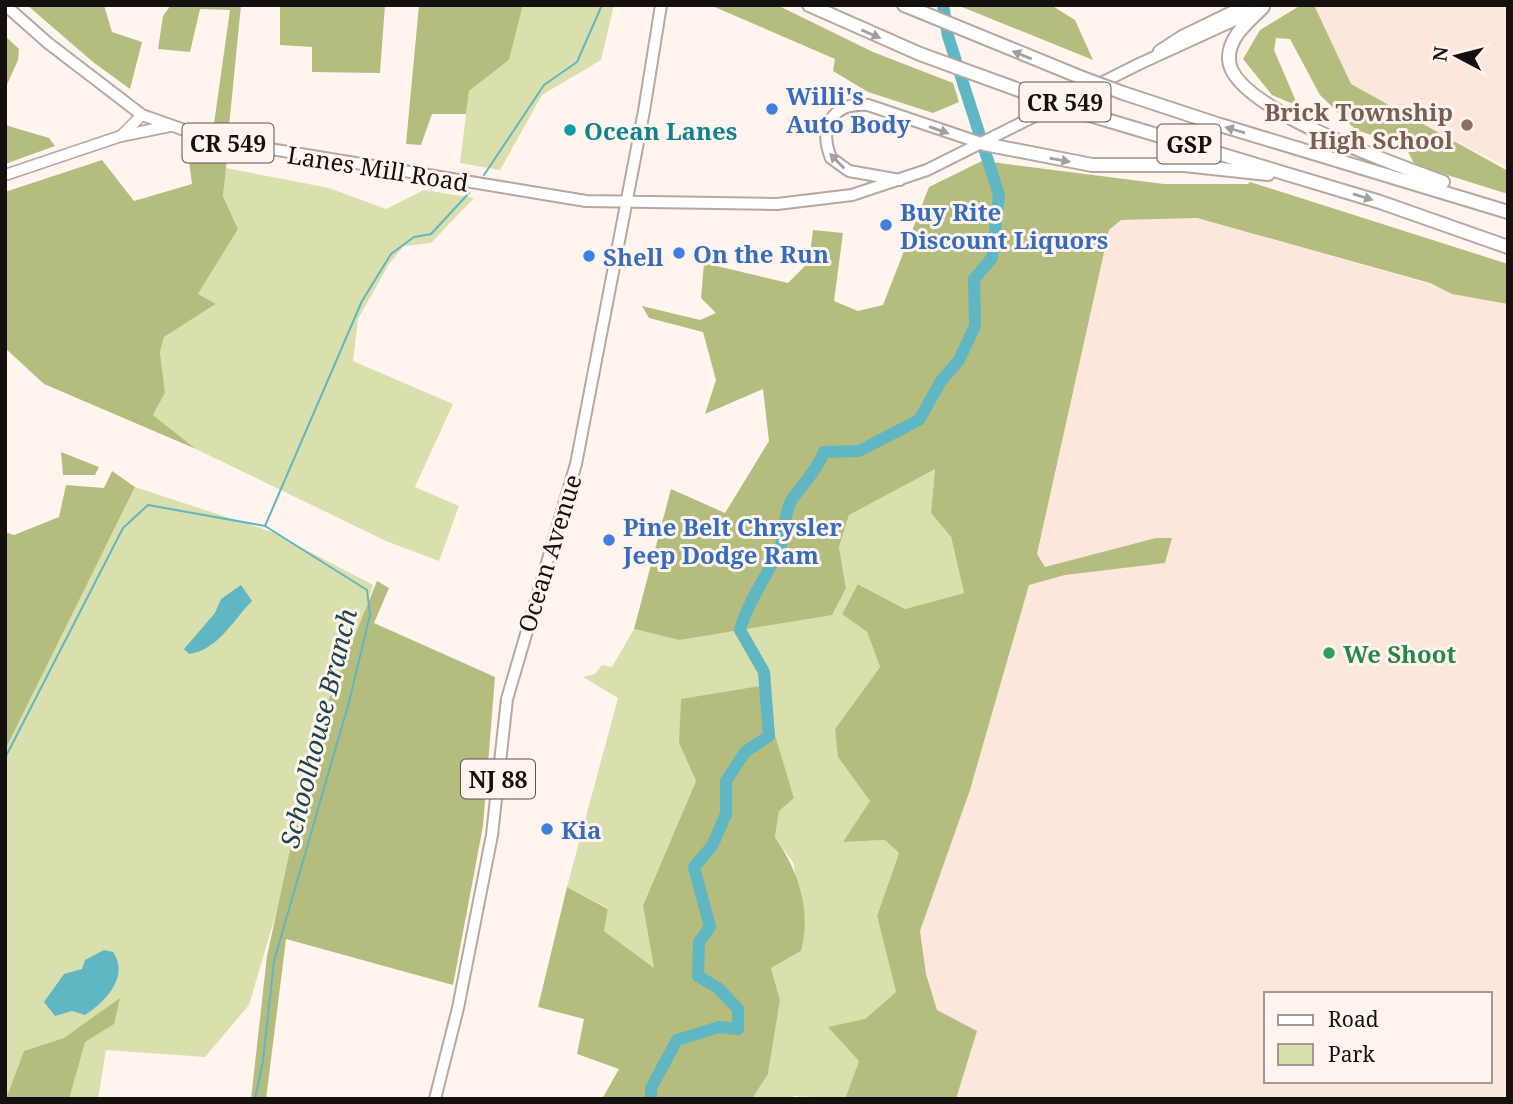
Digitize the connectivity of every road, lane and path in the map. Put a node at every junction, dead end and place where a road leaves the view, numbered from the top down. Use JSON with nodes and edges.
{"nodes":[{"id":1,"x":5,"y":5,"type":"edge"},
{"id":2,"x":661,"y":5,"type":"edge"},
{"id":3,"x":809,"y":5,"type":"edge"},
{"id":4,"x":904,"y":5,"type":"edge"},
{"id":5,"x":1246,"y":5,"type":"edge"},
{"id":6,"x":1264,"y":6,"type":"edge"},
{"id":7,"x":1139,"y":64,"type":"junction"},
{"id":8,"x":142,"y":115,"type":"junction"},
{"id":9,"x":170,"y":126,"type":"junction"},
{"id":10,"x":121,"y":136,"type":"junction"},
{"id":11,"x":989,"y":144,"type":"junction"},
{"id":12,"x":5,"y":175,"type":"edge"},
{"id":13,"x":1298,"y":177,"type":"junction"},
{"id":14,"x":900,"y":180,"type":"junction"},
{"id":15,"x":1465,"y":197,"type":"junction"},
{"id":16,"x":626,"y":204,"type":"junction"},
{"id":17,"x":1508,"y":212,"type":"edge"},
{"id":18,"x":1508,"y":247,"type":"edge"},
{"id":19,"x":435,"y":1099,"type":"edge"}],
"edges":[{"from":1,"to":8,"type":"main road","name":"Lanes Mill Road","number":"CR 549"},
{"from":2,"to":16,"type":"main road","name":"Ocean Avenue","number":"NJ 88"},
{"from":3,"to":13,"type":"highway","number":"GSP","one_way":true,"bridge":true},
{"from":15,"to":4,"type":"highway","number":"GSP","one_way":true,"bridge":true},
{"from":5,"to":7,"type":"main road","number":"CR 549"},
{"from":6,"to":7,"type":"main road","number":"CR 549"},
{"from":6,"to":15,"type":"highway"},
{"from":7,"to":11,"type":"main road","number":"CR 549"},
{"from":8,"to":9,"type":"main road","name":"Lanes Mill Road","number":"CR 549"},
{"from":8,"to":10,"type":"street"},
{"from":9,"to":10,"type":"main road"},
{"from":9,"to":16,"type":"main road","name":"Lanes Mill Road","number":"CR 549"},
{"from":10,"to":12,"type":"street"},
{"from":11,"to":13,"type":"highway","one_way":true},
{"from":11,"to":14,"type":"main road","number":"CR 549"},
{"from":14,"to":11,"type":"main road","one_way":true},
{"from":13,"to":18,"type":"highway","number":"GSP","one_way":true},
{"from":14,"to":16,"type":"main road","number":"CR 549"},
{"from":15,"to":17,"type":"highway","number":"GSP"},
{"from":16,"to":19,"type":"main road","name":"Ocean Avenue","number":"NJ 88"}]}
